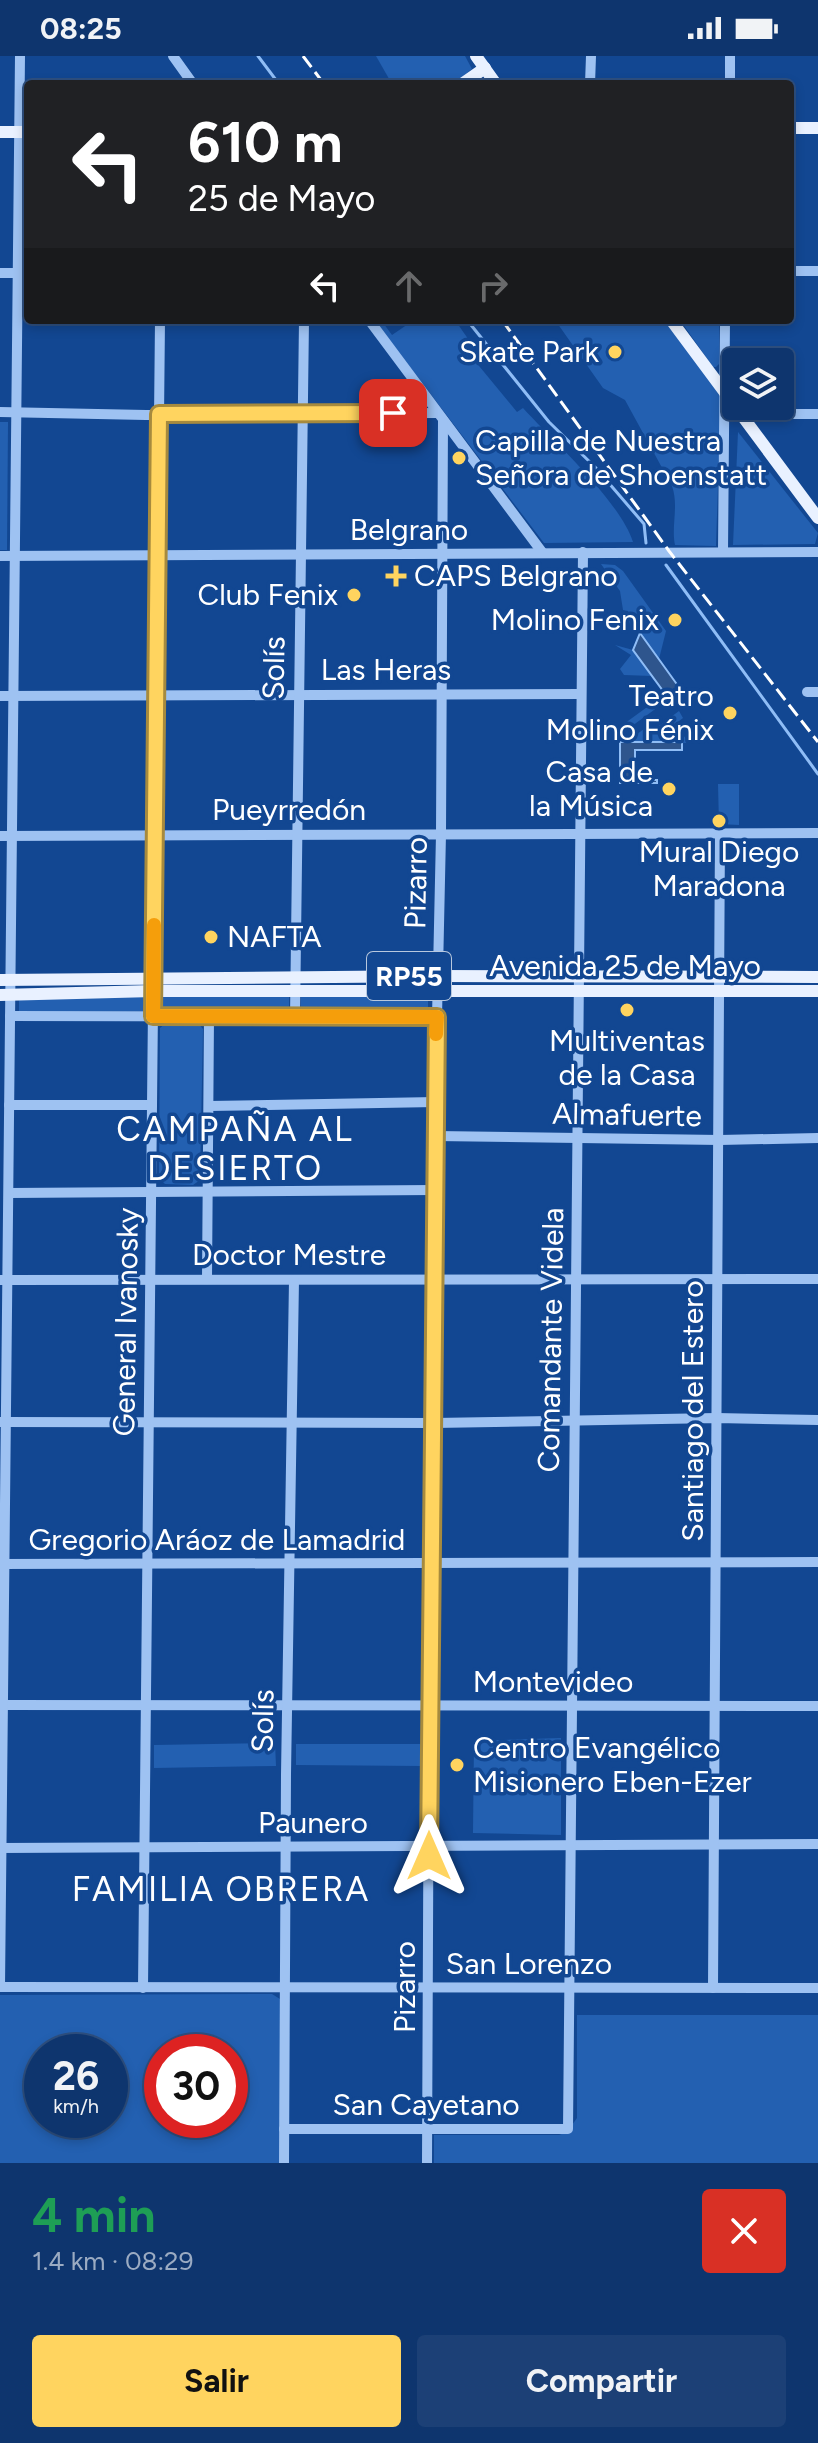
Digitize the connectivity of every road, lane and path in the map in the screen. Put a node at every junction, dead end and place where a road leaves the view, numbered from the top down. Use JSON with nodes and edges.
{"nodes":[{"id":1,"x":20,"y":56,"type":"edge"},
{"id":2,"x":173,"y":56,"type":"edge"},
{"id":3,"x":476,"y":56,"type":"edge"},
{"id":4,"x":591,"y":56,"type":"edge"},
{"id":5,"x":730,"y":56,"type":"edge"},
{"id":6,"x":485,"y":68,"type":"junction"},
{"id":7,"x":190,"y":80,"type":"edge"},
{"id":8,"x":468,"y":80,"type":"edge"},
{"id":9,"x":493,"y":80,"type":"edge"},
{"id":10,"x":590,"y":80,"type":"edge"},
{"id":11,"x":730,"y":80,"type":"edge"},
{"id":12,"x":794,"y":128,"type":"edge"},
{"id":13,"x":818,"y":128,"type":"edge"},
{"id":14,"x":0,"y":132,"type":"edge"},
{"id":15,"x":24,"y":132,"type":"edge"},
{"id":16,"x":794,"y":271,"type":"edge"},
{"id":17,"x":818,"y":271,"type":"edge"},
{"id":18,"x":0,"y":273,"type":"edge"},
{"id":19,"x":22,"y":273,"type":"edge"},
{"id":20,"x":160,"y":324,"type":"edge"},
{"id":21,"x":304,"y":324,"type":"edge"},
{"id":22,"x":372,"y":324,"type":"edge"},
{"id":23,"x":674,"y":324,"type":"edge"},
{"id":24,"x":725,"y":324,"type":"edge"},
{"id":25,"x":725,"y":348,"type":"edge"},
{"id":26,"x":722,"y":388,"type":"edge"},
{"id":27,"x":0,"y":412,"type":"edge"},
{"id":28,"x":17,"y":412,"type":"junction"},
{"id":29,"x":304,"y":413,"type":"junction"},
{"id":30,"x":159,"y":414,"type":"junction"},
{"id":31,"x":794,"y":414,"type":"edge"},
{"id":32,"x":818,"y":414,"type":"edge"},
{"id":33,"x":440,"y":416,"type":"junction"},
{"id":34,"x":725,"y":420,"type":"edge"},
{"id":35,"x":744,"y":420,"type":"edge"},
{"id":36,"x":818,"y":518,"type":"edge"},
{"id":37,"x":542,"y":552,"type":"junction"},
{"id":38,"x":583,"y":552,"type":"junction"},
{"id":39,"x":723,"y":552,"type":"junction"},
{"id":40,"x":818,"y":552,"type":"edge"},
{"id":41,"x":158,"y":554,"type":"junction"},
{"id":42,"x":301,"y":554,"type":"junction"},
{"id":43,"x":442,"y":554,"type":"junction"},
{"id":44,"x":0,"y":556,"type":"edge"},
{"id":45,"x":15,"y":556,"type":"junction"},
{"id":46,"x":443,"y":693,"type":"junction"},
{"id":47,"x":581,"y":694,"type":"junction"},
{"id":48,"x":156,"y":695,"type":"junction"},
{"id":49,"x":298,"y":695,"type":"junction"},
{"id":50,"x":0,"y":696,"type":"edge"},
{"id":51,"x":12,"y":696,"type":"junction"},
{"id":52,"x":155,"y":833,"type":"junction"},
{"id":53,"x":580,"y":833,"type":"junction"},
{"id":54,"x":720,"y":833,"type":"junction"},
{"id":55,"x":818,"y":833,"type":"edge"},
{"id":56,"x":296,"y":834,"type":"junction"},
{"id":57,"x":441,"y":834,"type":"junction"},
{"id":58,"x":6,"y":836,"type":"edge"},
{"id":59,"x":439,"y":976,"type":"junction"},
{"id":60,"x":294,"y":977,"type":"junction"},
{"id":61,"x":579,"y":977,"type":"junction"},
{"id":62,"x":720,"y":977,"type":"junction"},
{"id":63,"x":818,"y":977,"type":"edge"},
{"id":64,"x":6,"y":980,"type":"edge"},
{"id":65,"x":153,"y":984,"type":"junction"},
{"id":66,"x":295,"y":991,"type":"junction"},
{"id":67,"x":720,"y":991,"type":"junction"},
{"id":68,"x":818,"y":991,"type":"edge"},
{"id":69,"x":438,"y":992,"type":"junction"},
{"id":70,"x":578,"y":992,"type":"junction"},
{"id":71,"x":5,"y":995,"type":"edge"},
{"id":72,"x":10,"y":1016,"type":"junction"},
{"id":73,"x":153,"y":1016,"type":"junction"},
{"id":74,"x":209,"y":1017,"type":"junction"},
{"id":75,"x":295,"y":1017,"type":"junction"},
{"id":76,"x":437,"y":1017,"type":"junction"},
{"id":77,"x":436,"y":1102,"type":"junction"},
{"id":78,"x":9,"y":1105,"type":"junction"},
{"id":79,"x":152,"y":1105,"type":"junction"},
{"id":80,"x":209,"y":1106,"type":"junction"},
{"id":81,"x":436,"y":1136,"type":"junction"},
{"id":82,"x":577,"y":1138,"type":"junction"},
{"id":83,"x":818,"y":1138,"type":"edge"},
{"id":84,"x":4,"y":1139,"type":"edge"},
{"id":85,"x":720,"y":1140,"type":"junction"},
{"id":86,"x":435,"y":1190,"type":"junction"},
{"id":87,"x":151,"y":1191,"type":"junction"},
{"id":88,"x":208,"y":1191,"type":"junction"},
{"id":89,"x":9,"y":1193,"type":"junction"},
{"id":90,"x":576,"y":1278,"type":"junction"},
{"id":91,"x":150,"y":1279,"type":"junction"},
{"id":92,"x":207,"y":1279,"type":"junction"},
{"id":93,"x":435,"y":1279,"type":"junction"},
{"id":94,"x":717,"y":1279,"type":"junction"},
{"id":95,"x":818,"y":1279,"type":"edge"},
{"id":96,"x":4,"y":1280,"type":"edge"},
{"id":97,"x":294,"y":1280,"type":"junction"},
{"id":98,"x":717,"y":1418,"type":"junction"},
{"id":99,"x":818,"y":1420,"type":"edge"},
{"id":100,"x":4,"y":1422,"type":"edge"},
{"id":101,"x":149,"y":1422,"type":"junction"},
{"id":102,"x":574,"y":1422,"type":"junction"},
{"id":103,"x":293,"y":1423,"type":"junction"},
{"id":104,"x":434,"y":1423,"type":"junction"},
{"id":105,"x":818,"y":1562,"type":"edge"},
{"id":106,"x":573,"y":1563,"type":"junction"},
{"id":107,"x":716,"y":1563,"type":"junction"},
{"id":108,"x":3,"y":1564,"type":"edge"},
{"id":109,"x":147,"y":1564,"type":"junction"},
{"id":110,"x":291,"y":1564,"type":"junction"},
{"id":111,"x":433,"y":1565,"type":"junction"},
{"id":112,"x":2,"y":1705,"type":"edge"},
{"id":113,"x":572,"y":1705,"type":"junction"},
{"id":114,"x":429,"y":1706,"type":"junction"},
{"id":115,"x":715,"y":1706,"type":"junction"},
{"id":116,"x":818,"y":1706,"type":"edge"},
{"id":117,"x":146,"y":1707,"type":"junction"},
{"id":118,"x":287,"y":1707,"type":"junction"},
{"id":119,"x":713,"y":1844,"type":"junction"},
{"id":120,"x":818,"y":1844,"type":"edge"},
{"id":121,"x":570,"y":1845,"type":"junction"},
{"id":122,"x":429,"y":1846,"type":"junction"},
{"id":123,"x":144,"y":1847,"type":"junction"},
{"id":124,"x":286,"y":1847,"type":"junction"},
{"id":125,"x":1,"y":1848,"type":"edge"},
{"id":126,"x":0,"y":1987,"type":"edge"},
{"id":127,"x":143,"y":1988,"type":"junction"},
{"id":128,"x":285,"y":1988,"type":"junction"},
{"id":129,"x":429,"y":1988,"type":"junction"},
{"id":130,"x":569,"y":1988,"type":"junction"},
{"id":131,"x":713,"y":1988,"type":"junction"},
{"id":132,"x":818,"y":1988,"type":"edge"},
{"id":133,"x":284,"y":2129,"type":"junction"},
{"id":134,"x":428,"y":2129,"type":"junction"},
{"id":135,"x":568,"y":2129,"type":"joint"},
{"id":136,"x":284,"y":2163,"type":"edge"},
{"id":137,"x":427,"y":2163,"type":"edge"}],
"edges":[{"from":1,"to":15,"type":"street"},
{"from":2,"to":7,"type":"street"},
{"from":3,"to":6,"type":"main road"},
{"from":4,"to":10,"type":"street"},
{"from":5,"to":11,"type":"street"},
{"from":6,"to":8,"type":"main road"},
{"from":6,"to":9,"type":"main road"},
{"from":12,"to":13,"type":"main road"},
{"from":14,"to":15,"type":"main road"},
{"from":15,"to":19,"type":"street"},
{"from":16,"to":17,"type":"street"},
{"from":18,"to":19,"type":"street"},
{"from":19,"to":28,"type":"street"},
{"from":20,"to":30,"type":"street","name":"General Ivanosky"},
{"from":21,"to":29,"type":"street","name":"Solís"},
{"from":22,"to":33,"type":"street"},
{"from":23,"to":26,"type":"main road"},
{"from":24,"to":25,"type":"street"},
{"from":27,"to":28,"type":"street"},
{"from":28,"to":30,"type":"street"},
{"from":28,"to":45,"type":"street"},
{"from":29,"to":30,"type":"street"},
{"from":29,"to":33,"type":"street"},
{"from":29,"to":42,"type":"street","name":"Solís"},
{"from":30,"to":41,"type":"street","name":"General Ivanosky"},
{"from":31,"to":32,"type":"street"},
{"from":33,"to":37,"type":"street"},
{"from":33,"to":43,"type":"street","name":"Pizarro"},
{"from":34,"to":39,"type":"street"},
{"from":35,"to":36,"type":"main road"},
{"from":37,"to":38,"type":"street","name":"Belgrano"},
{"from":37,"to":43,"type":"street","name":"Belgrano"},
{"from":38,"to":39,"type":"street","name":"Belgrano"},
{"from":38,"to":47,"type":"street","name":"Comandante Videla"},
{"from":39,"to":40,"type":"street","name":"Belgrano"},
{"from":41,"to":42,"type":"street","name":"Belgrano"},
{"from":41,"to":45,"type":"street","name":"Belgrano"},
{"from":41,"to":48,"type":"street","name":"General Ivanosky"},
{"from":42,"to":43,"type":"street","name":"Belgrano"},
{"from":42,"to":49,"type":"street","name":"Solís"},
{"from":43,"to":46,"type":"street","name":"Pizarro"},
{"from":44,"to":45,"type":"street","name":"Belgrano"},
{"from":45,"to":51,"type":"street"},
{"from":46,"to":47,"type":"street","name":"Las Heras"},
{"from":46,"to":49,"type":"street","name":"Las Heras"},
{"from":46,"to":57,"type":"street","name":"Pizarro"},
{"from":47,"to":53,"type":"street","name":"Comandante Videla"},
{"from":48,"to":49,"type":"street","name":"Las Heras"},
{"from":48,"to":51,"type":"street","name":"Las Heras"},
{"from":48,"to":52,"type":"street","name":"General Ivanosky"},
{"from":49,"to":56,"type":"street","name":"Solís"},
{"from":50,"to":51,"type":"street","name":"Las Heras"},
{"from":51,"to":58,"type":"street"},
{"from":52,"to":56,"type":"street","name":"Pueyrredón"},
{"from":52,"to":58,"type":"street","name":"Pueyrredón"},
{"from":52,"to":65,"type":"street","name":"General Ivanosky"},
{"from":53,"to":54,"type":"street","name":"Pueyrredón"},
{"from":53,"to":57,"type":"street","name":"Pueyrredón"},
{"from":53,"to":61,"type":"street","name":"Comandante Videla"},
{"from":54,"to":55,"type":"street","name":"Pueyrredón"},
{"from":54,"to":62,"type":"street","name":"Santiago del Estero"},
{"from":56,"to":57,"type":"street","name":"Pueyrredón"},
{"from":56,"to":60,"type":"street","name":"Solís"},
{"from":57,"to":59,"type":"street","name":"Pizarro"},
{"from":58,"to":64,"type":"street"},
{"from":59,"to":60,"type":"main road","name":"Avenida 25 de Mayo","number":"RP55"},
{"from":59,"to":61,"type":"main road","name":"Avenida 25 de Mayo","number":"RP55"},
{"from":59,"to":69,"type":"street","name":"Pizarro"},
{"from":60,"to":65,"type":"main road","name":"Avenida 25 de Mayo","number":"RP55"},
{"from":60,"to":66,"type":"street","name":"Solís"},
{"from":61,"to":62,"type":"main road","name":"Avenida 25 de Mayo","number":"RP55"},
{"from":61,"to":70,"type":"street","name":"Comandante Videla"},
{"from":62,"to":63,"type":"main road","name":"Avenida 25 de Mayo","number":"RP55"},
{"from":62,"to":67,"type":"street","name":"Santiago del Estero"},
{"from":64,"to":65,"type":"main road","name":"Avenida 25 de Mayo","number":"RP55"},
{"from":64,"to":71,"type":"street"},
{"from":65,"to":66,"type":"main road","name":"Avenida 25 de Mayo","number":"RP55"},
{"from":65,"to":71,"type":"main road","name":"Avenida 25 de Mayo","number":"RP55"},
{"from":65,"to":73,"type":"street","name":"General Ivanosky"},
{"from":66,"to":69,"type":"main road","name":"Avenida 25 de Mayo","number":"RP55"},
{"from":66,"to":75,"type":"street","name":"Solís"},
{"from":67,"to":68,"type":"main road","name":"Avenida 25 de Mayo","number":"RP55"},
{"from":67,"to":70,"type":"main road","name":"Avenida 25 de Mayo","number":"RP55"},
{"from":67,"to":85,"type":"street","name":"Santiago del Estero"},
{"from":69,"to":70,"type":"main road","name":"Avenida 25 de Mayo","number":"RP55"},
{"from":69,"to":76,"type":"street","name":"Pizarro"},
{"from":70,"to":82,"type":"street","name":"Comandante Videla"},
{"from":71,"to":72,"type":"street"},
{"from":72,"to":73,"type":"street"},
{"from":72,"to":78,"type":"street"},
{"from":73,"to":74,"type":"street"},
{"from":73,"to":79,"type":"street","name":"General Ivanosky"},
{"from":74,"to":75,"type":"street"},
{"from":74,"to":80,"type":"street"},
{"from":75,"to":76,"type":"street"},
{"from":76,"to":77,"type":"street","name":"Pizarro"},
{"from":77,"to":80,"type":"street"},
{"from":77,"to":81,"type":"street","name":"Pizarro"},
{"from":78,"to":79,"type":"street"},
{"from":78,"to":84,"type":"street"},
{"from":79,"to":87,"type":"street","name":"General Ivanosky"},
{"from":80,"to":88,"type":"street"},
{"from":81,"to":82,"type":"street","name":"Almafuerte"},
{"from":81,"to":86,"type":"street","name":"Pizarro"},
{"from":82,"to":85,"type":"street","name":"Almafuerte"},
{"from":82,"to":90,"type":"street","name":"Comandante Videla"},
{"from":83,"to":85,"type":"street","name":"Almafuerte"},
{"from":84,"to":89,"type":"street"},
{"from":85,"to":94,"type":"street","name":"Santiago del Estero"},
{"from":86,"to":88,"type":"street"},
{"from":86,"to":93,"type":"street","name":"Pizarro"},
{"from":87,"to":88,"type":"street"},
{"from":87,"to":89,"type":"street"},
{"from":87,"to":91,"type":"street","name":"General Ivanosky"},
{"from":88,"to":92,"type":"street"},
{"from":89,"to":96,"type":"street"},
{"from":90,"to":93,"type":"street","name":"Doctor Mestre"},
{"from":90,"to":94,"type":"street","name":"Doctor Mestre"},
{"from":90,"to":102,"type":"street","name":"Comandante Videla"},
{"from":91,"to":92,"type":"street","name":"Doctor Mestre"},
{"from":91,"to":96,"type":"street","name":"Doctor Mestre"},
{"from":91,"to":101,"type":"street","name":"General Ivanosky"},
{"from":92,"to":97,"type":"street","name":"Doctor Mestre"},
{"from":93,"to":97,"type":"street","name":"Doctor Mestre"},
{"from":93,"to":104,"type":"street","name":"Pizarro"},
{"from":94,"to":95,"type":"street","name":"Doctor Mestre"},
{"from":94,"to":98,"type":"street","name":"Santiago del Estero"},
{"from":96,"to":100,"type":"street"},
{"from":97,"to":103,"type":"street","name":"Solís"},
{"from":98,"to":99,"type":"street"},
{"from":98,"to":102,"type":"street"},
{"from":98,"to":107,"type":"street","name":"Santiago del Estero"},
{"from":100,"to":101,"type":"street"},
{"from":100,"to":108,"type":"street"},
{"from":101,"to":103,"type":"street"},
{"from":101,"to":109,"type":"street","name":"General Ivanosky"},
{"from":102,"to":104,"type":"street"},
{"from":102,"to":106,"type":"street","name":"Comandante Videla"},
{"from":103,"to":104,"type":"street"},
{"from":103,"to":110,"type":"street","name":"Solís"},
{"from":104,"to":111,"type":"street","name":"Pizarro"},
{"from":105,"to":107,"type":"street","name":"Gregorio Aráoz de Lamadrid"},
{"from":106,"to":107,"type":"street","name":"Gregorio Aráoz de Lamadrid"},
{"from":106,"to":111,"type":"street","name":"Gregorio Aráoz de Lamadrid"},
{"from":106,"to":113,"type":"street","name":"Comandante Videla"},
{"from":107,"to":115,"type":"street","name":"Santiago del Estero"},
{"from":108,"to":109,"type":"street","name":"Gregorio Aráoz de Lamadrid"},
{"from":108,"to":112,"type":"street"},
{"from":109,"to":110,"type":"street","name":"Gregorio Aráoz de Lamadrid"},
{"from":109,"to":117,"type":"street","name":"General Ivanosky"},
{"from":110,"to":111,"type":"street","name":"Gregorio Aráoz de Lamadrid"},
{"from":110,"to":118,"type":"street","name":"Solís"},
{"from":111,"to":114,"type":"street","name":"Pizarro"},
{"from":112,"to":117,"type":"street","name":"Montevideo"},
{"from":112,"to":125,"type":"street"},
{"from":113,"to":114,"type":"street","name":"Montevideo"},
{"from":113,"to":115,"type":"street","name":"Montevideo"},
{"from":113,"to":121,"type":"street","name":"Comandante Videla"},
{"from":114,"to":118,"type":"street","name":"Montevideo"},
{"from":114,"to":122,"type":"street","name":"Pizarro"},
{"from":115,"to":116,"type":"street","name":"Montevideo"},
{"from":115,"to":119,"type":"street","name":"Santiago del Estero"},
{"from":117,"to":118,"type":"street","name":"Montevideo"},
{"from":117,"to":123,"type":"street","name":"General Ivanosky"},
{"from":118,"to":124,"type":"street","name":"Solís"},
{"from":119,"to":120,"type":"street","name":"Paunero"},
{"from":119,"to":121,"type":"street","name":"Paunero"},
{"from":119,"to":131,"type":"street","name":"Santiago del Estero"},
{"from":121,"to":122,"type":"street","name":"Paunero"},
{"from":121,"to":130,"type":"street","name":"Comandante Videla"},
{"from":122,"to":124,"type":"street","name":"Paunero"},
{"from":122,"to":129,"type":"street","name":"Pizarro"},
{"from":123,"to":124,"type":"street","name":"Paunero"},
{"from":123,"to":125,"type":"street","name":"Paunero"},
{"from":123,"to":127,"type":"street","name":"General Ivanosky"},
{"from":124,"to":128,"type":"street","name":"Solís"},
{"from":125,"to":126,"type":"street"},
{"from":126,"to":127,"type":"street","name":"San Lorenzo"},
{"from":127,"to":128,"type":"street","name":"San Lorenzo"},
{"from":128,"to":129,"type":"street","name":"San Lorenzo"},
{"from":128,"to":133,"type":"street","name":"Solís"},
{"from":129,"to":130,"type":"street","name":"San Lorenzo"},
{"from":129,"to":134,"type":"street","name":"Pizarro"},
{"from":130,"to":131,"type":"street","name":"San Lorenzo"},
{"from":130,"to":135,"type":"street","name":"Comandante Videla"},
{"from":131,"to":132,"type":"street","name":"San Lorenzo"},
{"from":133,"to":134,"type":"street","name":"San Cayetano"},
{"from":133,"to":136,"type":"street","name":"Solís"},
{"from":134,"to":135,"type":"street","name":"San Cayetano"},
{"from":134,"to":137,"type":"street","name":"Pizarro"}]}
